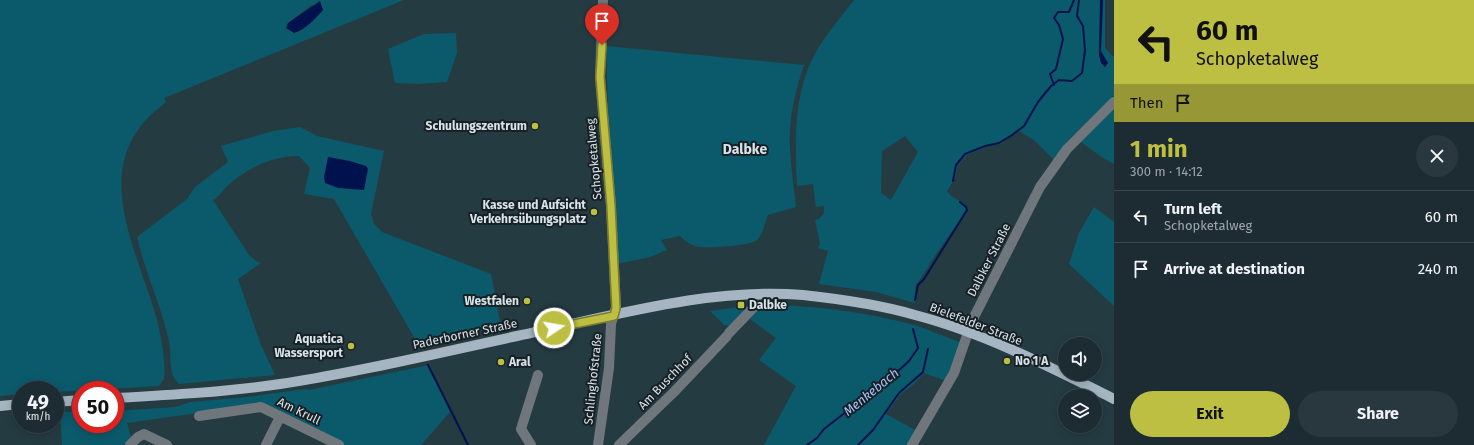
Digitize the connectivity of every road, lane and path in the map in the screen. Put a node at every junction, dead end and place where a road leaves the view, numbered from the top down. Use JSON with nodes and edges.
{"nodes":[{"id":1,"x":603,"y":0,"type":"edge"},
{"id":2,"x":1114,"y":102,"type":"edge"},
{"id":3,"x":757,"y":294,"type":"junction"},
{"id":4,"x":914,"y":314,"type":"joint"},
{"id":5,"x":614,"y":316,"type":"junction"},
{"id":6,"x":968,"y":333,"type":"junction"},
{"id":7,"x":538,"y":375,"type":"dead end"},
{"id":8,"x":124,"y":397,"type":"edge"},
{"id":9,"x":1114,"y":399,"type":"edge"},
{"id":10,"x":12,"y":405,"type":"edge"},
{"id":11,"x":0,"y":406,"type":"edge"},
{"id":12,"x":199,"y":416,"type":"dead end"},
{"id":13,"x":280,"y":417,"type":"junction"},
{"id":14,"x":130,"y":445,"type":"edge"},
{"id":15,"x":167,"y":445,"type":"edge"},
{"id":16,"x":266,"y":445,"type":"edge"},
{"id":17,"x":339,"y":445,"type":"edge"},
{"id":18,"x":531,"y":445,"type":"edge"},
{"id":19,"x":598,"y":445,"type":"edge"},
{"id":20,"x":619,"y":445,"type":"edge"},
{"id":21,"x":912,"y":445,"type":"edge"}],
"edges":[{"from":1,"to":5,"type":"street","name":"Schopketalweg"},
{"from":2,"to":6,"type":"street","name":"Dalbker Straße"},
{"from":3,"to":4,"type":"main road","name":"Paderborner Straße"},
{"from":3,"to":5,"type":"main road","name":"Paderborner Straße"},
{"from":3,"to":20,"type":"street","name":"Am Buschhof"},
{"from":4,"to":6,"type":"main road","name":"Bielefelder Straße"},
{"from":5,"to":8,"type":"main road","name":"Paderborner Straße"},
{"from":5,"to":19,"type":"street","name":"Schlinghofstraße"},
{"from":6,"to":9,"type":"main road","name":"Bielefelder Straße"},
{"from":6,"to":21,"type":"street","name":"Dalbker Straße"},
{"from":7,"to":18,"type":"street"},
{"from":10,"to":11,"type":"main road"},
{"from":12,"to":13,"type":"street","name":"Am Krull"},
{"from":13,"to":16,"type":"street"},
{"from":13,"to":17,"type":"street","name":"Am Krull"},
{"from":14,"to":15,"type":"street"}]}
